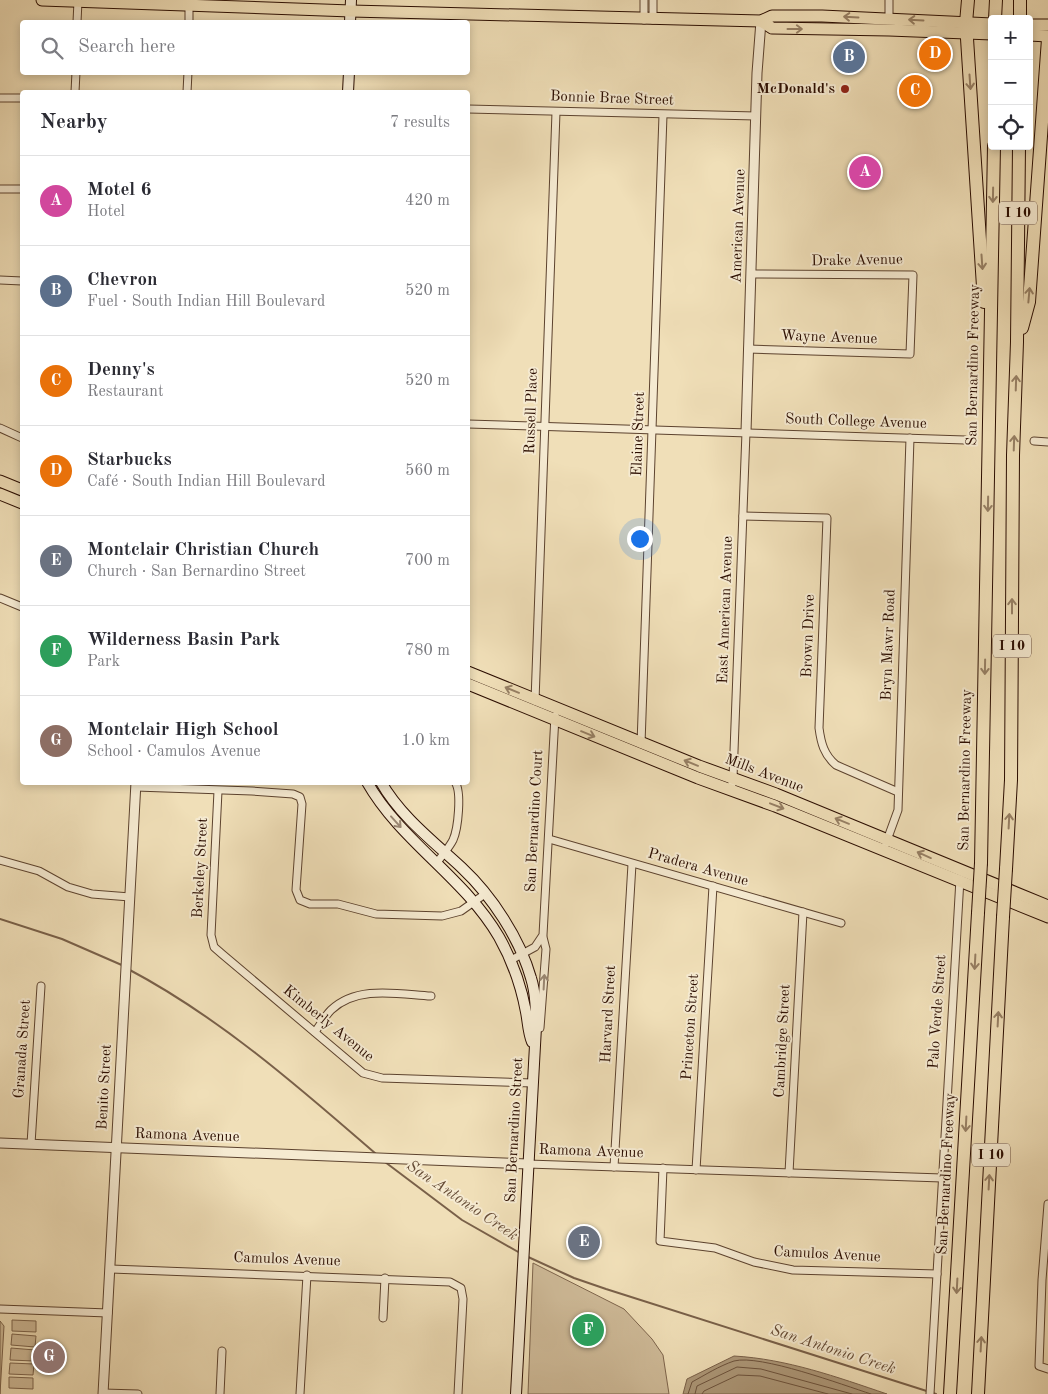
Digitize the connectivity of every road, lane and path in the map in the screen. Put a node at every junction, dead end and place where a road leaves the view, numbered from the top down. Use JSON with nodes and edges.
{"nodes":[{"id":1,"x":42,"y":0,"type":"edge"},
{"id":2,"x":644,"y":0,"type":"edge"},
{"id":3,"x":653,"y":0,"type":"edge"},
{"id":4,"x":889,"y":0,"type":"edge"},
{"id":5,"x":968,"y":0,"type":"edge"},
{"id":6,"x":996,"y":0,"type":"edge"},
{"id":7,"x":1016,"y":0,"type":"edge"},
{"id":8,"x":1020,"y":0,"type":"edge"},
{"id":9,"x":78,"y":1,"type":"edge"},
{"id":10,"x":189,"y":5,"type":"junction"},
{"id":11,"x":351,"y":11,"type":"edge"},
{"id":12,"x":994,"y":15,"type":"edge"},
{"id":13,"x":1019,"y":15,"type":"edge"},
{"id":14,"x":1020,"y":15,"type":"edge"},
{"id":15,"x":889,"y":19,"type":"junction"},
{"id":16,"x":77,"y":20,"type":"edge"},
{"id":17,"x":189,"y":20,"type":"edge"},
{"id":18,"x":648,"y":20,"type":"junction"},
{"id":19,"x":761,"y":21,"type":"junction"},
{"id":20,"x":988,"y":22,"type":"edge"},
{"id":21,"x":1033,"y":22,"type":"edge"},
{"id":22,"x":1048,"y":25,"type":"edge"},
{"id":23,"x":966,"y":28,"type":"junction"},
{"id":24,"x":988,"y":33,"type":"edge"},
{"id":25,"x":1033,"y":36,"type":"edge"},
{"id":26,"x":1048,"y":38,"type":"edge"},
{"id":27,"x":76,"y":75,"type":"edge"},
{"id":28,"x":188,"y":75,"type":"edge"},
{"id":29,"x":349,"y":75,"type":"edge"},
{"id":30,"x":75,"y":90,"type":"edge"},
{"id":31,"x":188,"y":90,"type":"edge"},
{"id":32,"x":348,"y":90,"type":"edge"},
{"id":33,"x":0,"y":98,"type":"edge"},
{"id":34,"x":20,"y":98,"type":"edge"},
{"id":35,"x":470,"y":109,"type":"edge"},
{"id":36,"x":556,"y":112,"type":"junction"},
{"id":37,"x":663,"y":115,"type":"junction"},
{"id":38,"x":756,"y":116,"type":"junction"},
{"id":39,"x":994,"y":150,"type":"edge"},
{"id":40,"x":1013,"y":150,"type":"edge"},
{"id":41,"x":1019,"y":150,"type":"edge"},
{"id":42,"x":0,"y":189,"type":"edge"},
{"id":43,"x":20,"y":190,"type":"edge"},
{"id":44,"x":751,"y":274,"type":"junction"},
{"id":45,"x":0,"y":280,"type":"edge"},
{"id":46,"x":1018,"y":280,"type":"junction"},
{"id":47,"x":20,"y":281,"type":"edge"},
{"id":48,"x":1017,"y":342,"type":"junction"},
{"id":49,"x":748,"y":349,"type":"junction"},
{"id":50,"x":910,"y":354,"type":"joint"},
{"id":51,"x":990,"y":400,"type":"junction"},
{"id":52,"x":470,"y":424,"type":"edge"},
{"id":53,"x":546,"y":426,"type":"junction"},
{"id":54,"x":0,"y":428,"type":"edge"},
{"id":55,"x":654,"y":429,"type":"junction"},
{"id":56,"x":746,"y":432,"type":"junction"},
{"id":57,"x":20,"y":437,"type":"edge"},
{"id":58,"x":910,"y":438,"type":"junction"},
{"id":59,"x":965,"y":440,"type":"dead end"},
{"id":60,"x":1034,"y":441,"type":"dead end"},
{"id":61,"x":1048,"y":442,"type":"edge"},
{"id":62,"x":0,"y":481,"type":"edge"},
{"id":63,"x":20,"y":489,"type":"edge"},
{"id":64,"x":0,"y":494,"type":"edge"},
{"id":65,"x":20,"y":502,"type":"edge"},
{"id":66,"x":743,"y":516,"type":"junction"},
{"id":67,"x":0,"y":598,"type":"edge"},
{"id":68,"x":20,"y":606,"type":"edge"},
{"id":69,"x":470,"y":673,"type":"edge"},
{"id":70,"x":470,"y":685,"type":"edge"},
{"id":71,"x":534,"y":705,"type":"junction"},
{"id":72,"x":555,"y":714,"type":"junction"},
{"id":73,"x":640,"y":748,"type":"junction"},
{"id":74,"x":732,"y":784,"type":"junction"},
{"id":75,"x":136,"y":785,"type":"edge"},
{"id":76,"x":252,"y":785,"type":"edge"},
{"id":77,"x":369,"y":785,"type":"edge"},
{"id":78,"x":383,"y":785,"type":"edge"},
{"id":79,"x":456,"y":785,"type":"edge"},
{"id":80,"x":218,"y":791,"type":"junction"},
{"id":81,"x":252,"y":791,"type":"junction"},
{"id":82,"x":898,"y":792,"type":"junction"},
{"id":83,"x":549,"y":839,"type":"junction"},
{"id":84,"x":886,"y":844,"type":"junction"},
{"id":85,"x":444,"y":852,"type":"junction"},
{"id":86,"x":0,"y":860,"type":"edge"},
{"id":87,"x":437,"y":862,"type":"junction"},
{"id":88,"x":632,"y":864,"type":"junction"},
{"id":89,"x":960,"y":877,"type":"junction"},
{"id":90,"x":713,"y":886,"type":"junction"},
{"id":91,"x":485,"y":894,"type":"junction"},
{"id":92,"x":130,"y":897,"type":"junction"},
{"id":93,"x":475,"y":903,"type":"junction"},
{"id":94,"x":1048,"y":906,"type":"edge"},
{"id":95,"x":803,"y":912,"type":"junction"},
{"id":96,"x":1048,"y":918,"type":"edge"},
{"id":97,"x":841,"y":923,"type":"dead end"},
{"id":98,"x":543,"y":935,"type":"junction"},
{"id":99,"x":214,"y":947,"type":"joint"},
{"id":100,"x":522,"y":954,"type":"junction"},
{"id":101,"x":511,"y":960,"type":"junction"},
{"id":102,"x":41,"y":986,"type":"dead end"},
{"id":103,"x":431,"y":996,"type":"dead end"},
{"id":104,"x":315,"y":1032,"type":"junction"},
{"id":105,"x":535,"y":1047,"type":"junction"},
{"id":106,"x":532,"y":1082,"type":"junction"},
{"id":107,"x":0,"y":1143,"type":"edge"},
{"id":108,"x":31,"y":1144,"type":"junction"},
{"id":109,"x":116,"y":1147,"type":"junction"},
{"id":110,"x":528,"y":1164,"type":"junction"},
{"id":111,"x":614,"y":1167,"type":"junction"},
{"id":112,"x":664,"y":1168,"type":"junction"},
{"id":113,"x":696,"y":1170,"type":"junction"},
{"id":114,"x":789,"y":1172,"type":"junction"},
{"id":115,"x":942,"y":1178,"type":"junction"},
{"id":116,"x":1048,"y":1204,"type":"edge"},
{"id":117,"x":111,"y":1268,"type":"junction"},
{"id":118,"x":937,"y":1274,"type":"junction"},
{"id":119,"x":307,"y":1275,"type":"junction"},
{"id":120,"x":385,"y":1278,"type":"junction"},
{"id":121,"x":1045,"y":1280,"type":"edge"},
{"id":122,"x":0,"y":1309,"type":"edge"},
{"id":123,"x":108,"y":1313,"type":"junction"},
{"id":124,"x":383,"y":1318,"type":"dead end"},
{"id":125,"x":222,"y":1352,"type":"dead end"},
{"id":126,"x":1048,"y":1369,"type":"edge"},
{"id":127,"x":951,"y":1391,"type":"edge"},
{"id":128,"x":103,"y":1393,"type":"edge"},
{"id":129,"x":978,"y":1393,"type":"edge"},
{"id":130,"x":138,"y":1394,"type":"edge"},
{"id":131,"x":220,"y":1394,"type":"edge"},
{"id":132,"x":300,"y":1394,"type":"edge"},
{"id":133,"x":458,"y":1394,"type":"edge"},
{"id":134,"x":516,"y":1394,"type":"edge"},
{"id":135,"x":930,"y":1394,"type":"edge"}],
"edges":[{"from":1,"to":9,"type":"main road"},
{"from":2,"to":18,"type":"street"},
{"from":3,"to":18,"type":"street"},
{"from":4,"to":15,"type":"street"},
{"from":5,"to":23,"type":"highway"},
{"from":6,"to":12,"type":"highway"},
{"from":7,"to":13,"type":"highway"},
{"from":8,"to":14,"type":"highway"},
{"from":9,"to":10,"type":"main road"},
{"from":9,"to":16,"type":"street"},
{"from":10,"to":11,"type":"main road"},
{"from":10,"to":17,"type":"street"},
{"from":11,"to":18,"type":"main road"},
{"from":15,"to":19,"type":"main road","one_way":true},
{"from":23,"to":15,"type":"main road","one_way":true},
{"from":18,"to":19,"type":"main road"},
{"from":19,"to":23,"type":"main road","one_way":true},
{"from":19,"to":38,"type":"street","name":"American Avenue"},
{"from":20,"to":23,"type":"main road"},
{"from":21,"to":22,"type":"main road"},
{"from":23,"to":24,"type":"main road"},
{"from":23,"to":51,"type":"highway","one_way":true},
{"from":25,"to":26,"type":"main road"},
{"from":48,"to":26,"type":"highway","one_way":true},
{"from":27,"to":30,"type":"street"},
{"from":28,"to":31,"type":"street"},
{"from":29,"to":32,"type":"main road"},
{"from":33,"to":34,"type":"street"},
{"from":35,"to":36,"type":"street","name":"Bonnie Brae Street"},
{"from":36,"to":37,"type":"street","name":"Bonnie Brae Street"},
{"from":36,"to":53,"type":"street","name":"Russell Place"},
{"from":37,"to":38,"type":"street","name":"Bonnie Brae Street"},
{"from":37,"to":55,"type":"street","name":"Elaine Street"},
{"from":38,"to":44,"type":"street","name":"American Avenue"},
{"from":39,"to":51,"type":"highway","name":"San Bernardino Freeway","number":"I 10","one_way":true},
{"from":40,"to":46,"type":"highway"},
{"from":41,"to":46,"type":"highway","number":"I 10"},
{"from":42,"to":43,"type":"street"},
{"from":44,"to":49,"type":"street","name":"American Avenue"},
{"from":44,"to":50,"type":"street","name":"Drake Avenue"},
{"from":45,"to":47,"type":"street"},
{"from":46,"to":48,"type":"highway","number":"I 10"},
{"from":129,"to":48,"type":"highway","number":"I 10","one_way":true,"bridge":true},
{"from":49,"to":50,"type":"street","name":"Wayne Avenue"},
{"from":49,"to":56,"type":"street","name":"American Avenue"},
{"from":51,"to":127,"type":"highway","name":"San Bernardino Freeway","number":"I 10","one_way":true,"bridge":true},
{"from":52,"to":53,"type":"street","name":"South College Avenue"},
{"from":53,"to":55,"type":"street","name":"South College Avenue"},
{"from":53,"to":71,"type":"street","name":"Russell Place"},
{"from":54,"to":57,"type":"street"},
{"from":55,"to":56,"type":"street","name":"South College Avenue"},
{"from":55,"to":73,"type":"street","name":"Elaine Street"},
{"from":56,"to":58,"type":"street","name":"South College Avenue"},
{"from":56,"to":66,"type":"street","name":"East American Avenue"},
{"from":58,"to":59,"type":"street","name":"South College Avenue"},
{"from":58,"to":82,"type":"street","name":"Bryn Mawr Road"},
{"from":60,"to":61,"type":"street"},
{"from":62,"to":63,"type":"main road"},
{"from":64,"to":65,"type":"main road"},
{"from":66,"to":74,"type":"street","name":"East American Avenue"},
{"from":66,"to":82,"type":"street","name":"Brown Drive"},
{"from":67,"to":68,"type":"street"},
{"from":71,"to":69,"type":"main road","name":"Mills Avenue","one_way":true},
{"from":70,"to":71,"type":"main road","name":"Mills Avenue"},
{"from":71,"to":72,"type":"main road","name":"Mills Avenue"},
{"from":72,"to":73,"type":"main road","name":"Mills Avenue"},
{"from":72,"to":83,"type":"street","name":"San Bernardino Court"},
{"from":73,"to":74,"type":"main road","name":"Mills Avenue"},
{"from":74,"to":84,"type":"main road","name":"Mills Avenue"},
{"from":75,"to":80,"type":"street"},
{"from":75,"to":92,"type":"street","name":"Benito Street"},
{"from":76,"to":81,"type":"street"},
{"from":77,"to":87,"type":"main road","name":"San Bernardino Street","one_way":true},
{"from":78,"to":85,"type":"main road","name":"San Bernardino Street"},
{"from":79,"to":85,"type":"street"},
{"from":80,"to":81,"type":"street"},
{"from":80,"to":99,"type":"street","name":"Berkeley Street"},
{"from":81,"to":93,"type":"street"},
{"from":82,"to":84,"type":"street","name":"Bryn Mawr Road"},
{"from":83,"to":88,"type":"street","name":"Pradera Avenue"},
{"from":83,"to":98,"type":"street","name":"San Bernardino Court"},
{"from":84,"to":89,"type":"main road","name":"Mills Avenue"},
{"from":85,"to":87,"type":"street"},
{"from":85,"to":91,"type":"main road","name":"San Bernardino Street"},
{"from":86,"to":92,"type":"street"},
{"from":87,"to":93,"type":"main road","name":"San Bernardino Street"},
{"from":88,"to":90,"type":"street","name":"Pradera Avenue"},
{"from":88,"to":111,"type":"street","name":"Harvard Street"},
{"from":89,"to":94,"type":"main road","name":"Mills Avenue"},
{"from":89,"to":96,"type":"main road","name":"Mills Avenue"},
{"from":89,"to":115,"type":"street","name":"Palo Verde Street"},
{"from":90,"to":95,"type":"street","name":"Pradera Avenue"},
{"from":90,"to":113,"type":"street","name":"Princeton Street"},
{"from":91,"to":93,"type":"street"},
{"from":91,"to":100,"type":"main road","name":"San Bernardino Street"},
{"from":92,"to":109,"type":"street","name":"Benito Street"},
{"from":93,"to":101,"type":"main road","name":"San Bernardino Street"},
{"from":95,"to":97,"type":"street","name":"Pradera Avenue"},
{"from":95,"to":114,"type":"street","name":"Cambridge Street"},
{"from":98,"to":100,"type":"street"},
{"from":105,"to":98,"type":"street","name":"San Bernardino Court","one_way":true},
{"from":99,"to":104,"type":"street","name":"Kimberly Avenue"},
{"from":100,"to":101,"type":"street"},
{"from":100,"to":105,"type":"main road","name":"San Bernardino Street"},
{"from":101,"to":105,"type":"main road","name":"San Bernardino Street"},
{"from":102,"to":108,"type":"street","name":"Granada Street"},
{"from":103,"to":104,"type":"street"},
{"from":104,"to":106,"type":"street","name":"Kimberly Avenue"},
{"from":105,"to":106,"type":"main road","name":"San Bernardino Street"},
{"from":106,"to":110,"type":"main road","name":"San Bernardino Street"},
{"from":107,"to":108,"type":"street","name":"Ramona Avenue"},
{"from":108,"to":109,"type":"street","name":"Ramona Avenue"},
{"from":109,"to":110,"type":"street","name":"Ramona Avenue"},
{"from":109,"to":117,"type":"street","name":"Benito Street"},
{"from":110,"to":111,"type":"street","name":"Ramona Avenue"},
{"from":110,"to":134,"type":"main road","name":"San Bernardino Street"},
{"from":111,"to":112,"type":"street","name":"Ramona Avenue"},
{"from":112,"to":113,"type":"street","name":"Ramona Avenue"},
{"from":112,"to":118,"type":"street","name":"Camulos Avenue"},
{"from":113,"to":114,"type":"street","name":"Ramona Avenue"},
{"from":114,"to":115,"type":"street","name":"Ramona Avenue"},
{"from":115,"to":118,"type":"street","name":"Palo Verde Street"},
{"from":116,"to":121,"type":"street"},
{"from":117,"to":119,"type":"street","name":"Camulos Avenue"},
{"from":117,"to":123,"type":"street","name":"Benito Street"},
{"from":118,"to":135,"type":"street","name":"Palo Verde Street"},
{"from":119,"to":120,"type":"street","name":"Camulos Avenue"},
{"from":119,"to":132,"type":"street"},
{"from":120,"to":124,"type":"street"},
{"from":120,"to":133,"type":"street","name":"Camulos Avenue"},
{"from":121,"to":126,"type":"street"},
{"from":122,"to":123,"type":"street"},
{"from":123,"to":128,"type":"street","name":"Benito Street"},
{"from":125,"to":131,"type":"street"},
{"from":128,"to":130,"type":"street"}]}
